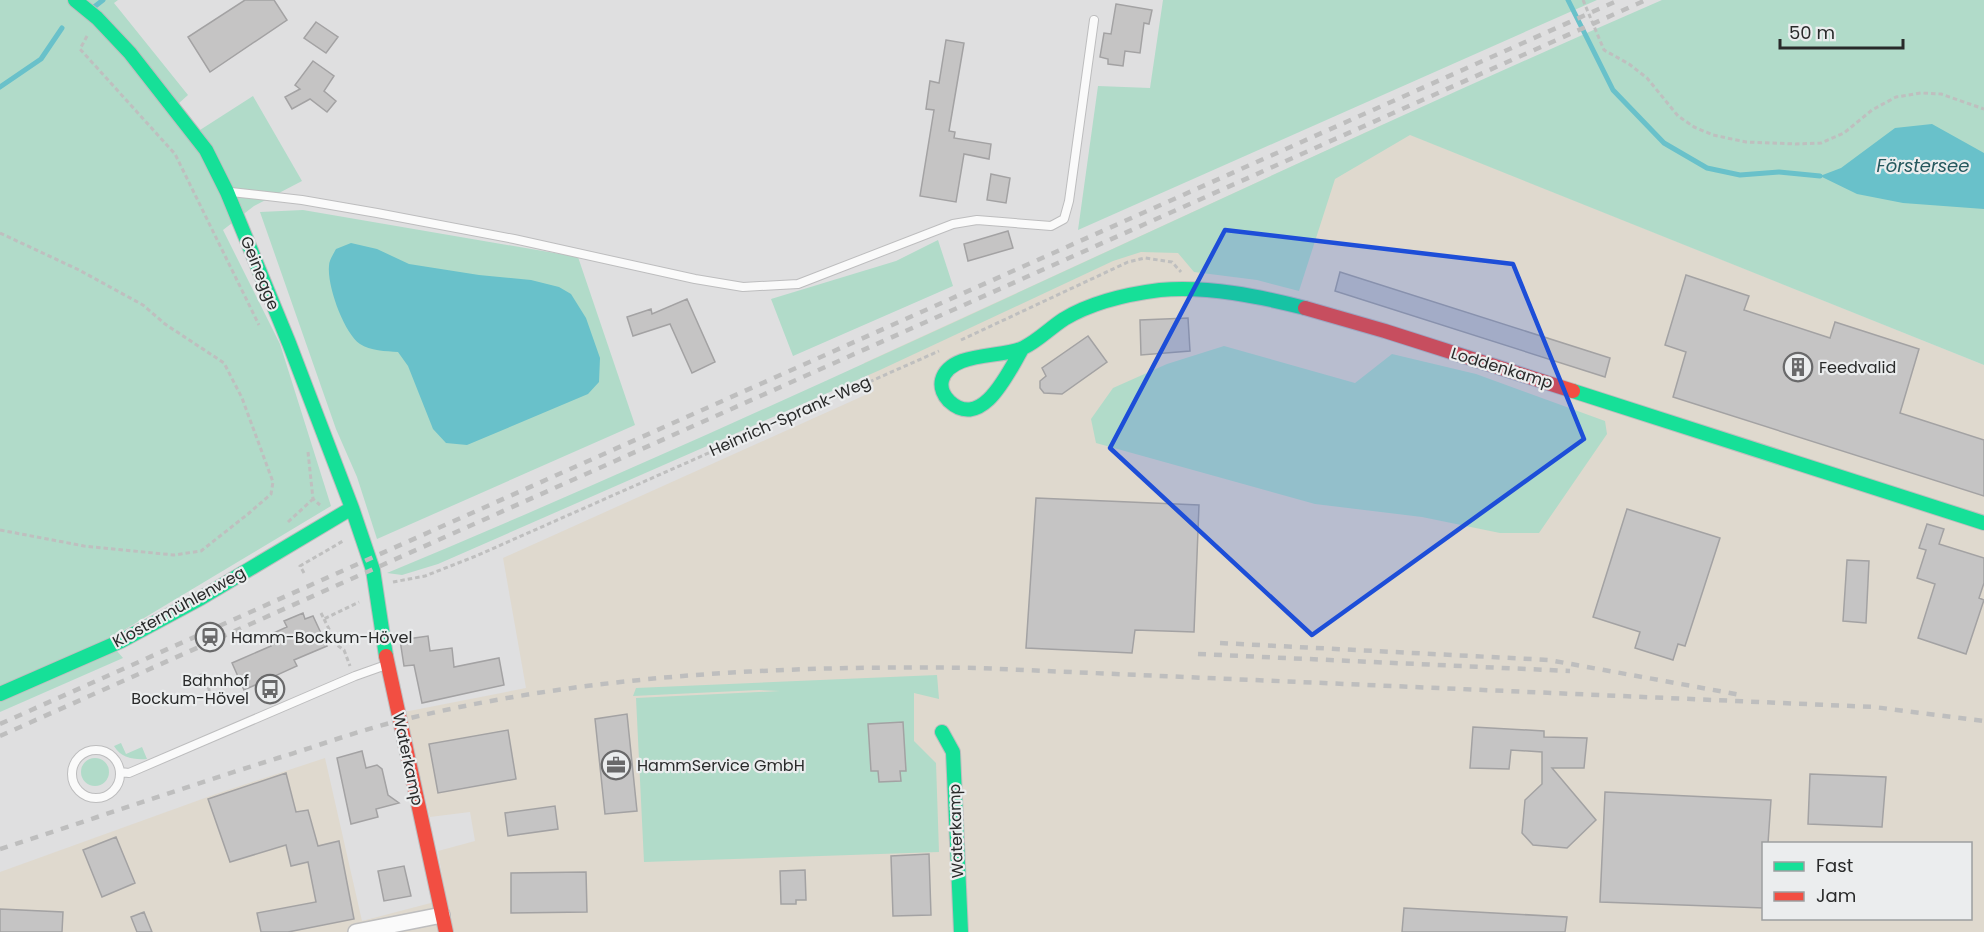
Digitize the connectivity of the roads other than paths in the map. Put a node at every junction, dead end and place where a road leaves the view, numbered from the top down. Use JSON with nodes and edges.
{"nodes":[{"id":1,"x":75,"y":0,"type":"edge"},
{"id":2,"x":1094,"y":20,"type":"dead end"},
{"id":3,"x":228,"y":192,"type":"junction"},
{"id":4,"x":1022,"y":349,"type":"junction"},
{"id":5,"x":352,"y":508,"type":"junction"},
{"id":6,"x":1984,"y":523,"type":"edge"},
{"id":7,"x":378,"y":591,"type":"joint"},
{"id":8,"x":387,"y":664,"type":"junction"},
{"id":9,"x":0,"y":694,"type":"edge"},
{"id":10,"x":942,"y":732,"type":"dead end"},
{"id":11,"x":120,"y":772,"type":"junction"},
{"id":12,"x":442,"y":915,"type":"junction"},
{"id":13,"x":356,"y":932,"type":"edge"},
{"id":14,"x":446,"y":932,"type":"edge"},
{"id":15,"x":961,"y":932,"type":"edge"}],
"edges":[{"from":1,"to":3,"type":"street","name":"Geinegge"},
{"from":2,"to":3,"type":"lane"},
{"from":3,"to":5,"type":"street","name":"Geinegge"},
{"from":4,"to":4,"type":"street","name":"Loddenkamp"},
{"from":4,"to":6,"type":"street","name":"Loddenkamp"},
{"from":5,"to":7,"type":"street","name":"Geinegge"},
{"from":5,"to":9,"type":"street","name":"Klostermühlenweg"},
{"from":7,"to":8,"type":"street","name":"Waterkamp"},
{"from":8,"to":11,"type":"lane"},
{"from":8,"to":12,"type":"street","name":"Waterkamp"},
{"from":10,"to":15,"type":"street","name":"Waterkamp"},
{"from":11,"to":11,"type":"lane"},
{"from":12,"to":13,"type":"street"},
{"from":12,"to":14,"type":"street","name":"Waterkamp"}]}
